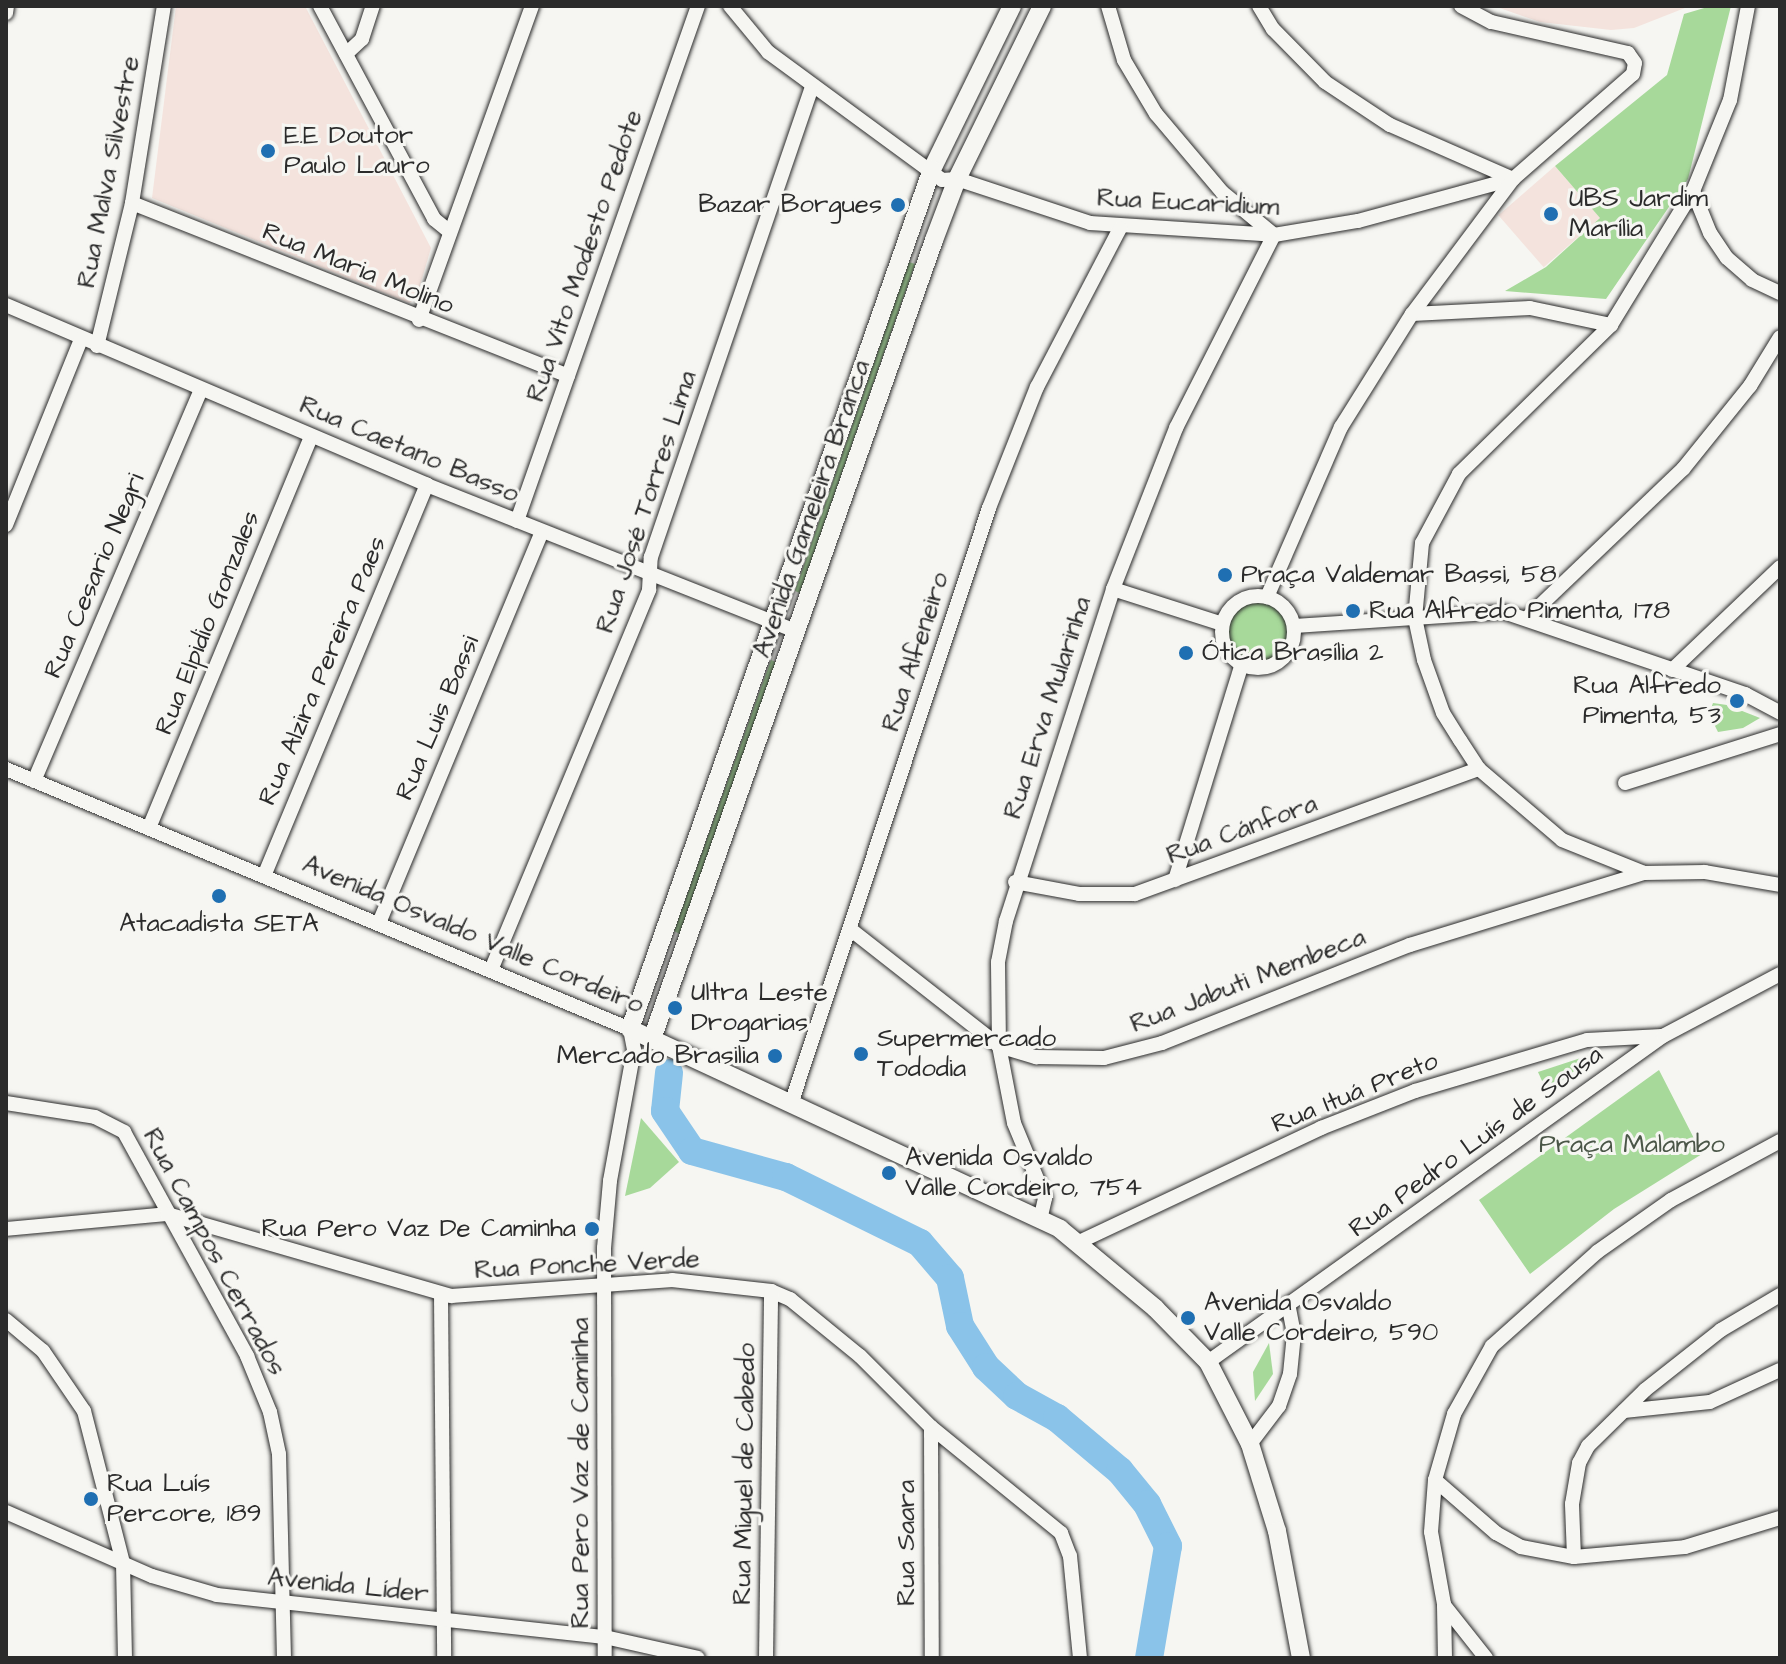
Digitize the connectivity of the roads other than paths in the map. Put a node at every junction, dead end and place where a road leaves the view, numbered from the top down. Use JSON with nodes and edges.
{"nodes":[{"id":1,"x":7,"y":6,"type":"edge"},
{"id":2,"x":164,"y":6,"type":"edge"},
{"id":3,"x":320,"y":6,"type":"edge"},
{"id":4,"x":373,"y":6,"type":"edge"},
{"id":5,"x":532,"y":6,"type":"edge"},
{"id":6,"x":698,"y":6,"type":"edge"},
{"id":7,"x":730,"y":6,"type":"edge"},
{"id":8,"x":1012,"y":6,"type":"edge"},
{"id":9,"x":1042,"y":6,"type":"edge"},
{"id":10,"x":1108,"y":6,"type":"edge"},
{"id":11,"x":1259,"y":6,"type":"edge"},
{"id":12,"x":1461,"y":6,"type":"edge"},
{"id":13,"x":1748,"y":6,"type":"edge"},
{"id":14,"x":6,"y":13,"type":"edge"},
{"id":15,"x":346,"y":54,"type":"junction"},
{"id":16,"x":812,"y":86,"type":"junction"},
{"id":17,"x":932,"y":169,"type":"junction"},
{"id":18,"x":957,"y":179,"type":"junction"},
{"id":19,"x":1513,"y":179,"type":"junction"},
{"id":20,"x":1693,"y":191,"type":"junction"},
{"id":21,"x":132,"y":203,"type":"junction"},
{"id":22,"x":1120,"y":228,"type":"junction"},
{"id":23,"x":449,"y":231,"type":"junction"},
{"id":24,"x":1274,"y":235,"type":"junction"},
{"id":25,"x":1780,"y":293,"type":"edge"},
{"id":26,"x":6,"y":305,"type":"edge"},
{"id":27,"x":1412,"y":314,"type":"junction"},
{"id":28,"x":419,"y":320,"type":"junction"},
{"id":29,"x":1611,"y":325,"type":"junction"},
{"id":30,"x":1780,"y":337,"type":"edge"},
{"id":31,"x":81,"y":339,"type":"junction"},
{"id":32,"x":97,"y":346,"type":"junction"},
{"id":33,"x":568,"y":376,"type":"junction"},
{"id":34,"x":201,"y":389,"type":"junction"},
{"id":35,"x":311,"y":436,"type":"junction"},
{"id":36,"x":427,"y":485,"type":"junction"},
{"id":37,"x":517,"y":521,"type":"junction"},
{"id":38,"x":6,"y":525,"type":"edge"},
{"id":39,"x":542,"y":532,"type":"junction"},
{"id":40,"x":1780,"y":567,"type":"edge"},
{"id":41,"x":649,"y":572,"type":"junction"},
{"id":42,"x":1113,"y":589,"type":"junction"},
{"id":43,"x":1267,"y":597,"type":"junction"},
{"id":44,"x":1415,"y":618,"type":"junction"},
{"id":45,"x":1527,"y":618,"type":"junction"},
{"id":46,"x":775,"y":621,"type":"junction"},
{"id":47,"x":1223,"y":624,"type":"junction"},
{"id":48,"x":1294,"y":626,"type":"junction"},
{"id":49,"x":796,"y":631,"type":"junction"},
{"id":50,"x":1242,"y":664,"type":"junction"},
{"id":51,"x":1672,"y":670,"type":"junction"},
{"id":52,"x":1780,"y":712,"type":"edge"},
{"id":53,"x":1780,"y":734,"type":"edge"},
{"id":54,"x":6,"y":769,"type":"edge"},
{"id":55,"x":1479,"y":769,"type":"junction"},
{"id":56,"x":34,"y":781,"type":"junction"},
{"id":57,"x":1625,"y":783,"type":"dead end"},
{"id":58,"x":149,"y":828,"type":"junction"},
{"id":59,"x":1644,"y":873,"type":"junction"},
{"id":60,"x":264,"y":876,"type":"junction"},
{"id":61,"x":1175,"y":880,"type":"junction"},
{"id":62,"x":1015,"y":882,"type":"junction"},
{"id":63,"x":1780,"y":885,"type":"edge"},
{"id":64,"x":379,"y":923,"type":"junction"},
{"id":65,"x":850,"y":929,"type":"junction"},
{"id":66,"x":660,"y":946,"type":"junction"},
{"id":67,"x":682,"y":955,"type":"junction"},
{"id":68,"x":491,"y":970,"type":"junction"},
{"id":69,"x":1780,"y":974,"type":"edge"},
{"id":70,"x":630,"y":1029,"type":"junction"},
{"id":71,"x":1663,"y":1036,"type":"junction"},
{"id":72,"x":652,"y":1039,"type":"junction"},
{"id":73,"x":999,"y":1046,"type":"junction"},
{"id":74,"x":634,"y":1050,"type":"junction"},
{"id":75,"x":6,"y":1103,"type":"edge"},
{"id":76,"x":791,"y":1104,"type":"junction"},
{"id":77,"x":1780,"y":1141,"type":"edge"},
{"id":78,"x":167,"y":1214,"type":"junction"},
{"id":79,"x":1040,"y":1220,"type":"junction"},
{"id":80,"x":6,"y":1229,"type":"edge"},
{"id":81,"x":1079,"y":1242,"type":"junction"},
{"id":82,"x":605,"y":1283,"type":"junction"},
{"id":83,"x":771,"y":1291,"type":"junction"},
{"id":84,"x":441,"y":1295,"type":"junction"},
{"id":85,"x":1780,"y":1295,"type":"edge"},
{"id":86,"x":1288,"y":1304,"type":"junction"},
{"id":87,"x":6,"y":1320,"type":"edge"},
{"id":88,"x":1208,"y":1362,"type":"junction"},
{"id":89,"x":1780,"y":1370,"type":"edge"},
{"id":90,"x":1624,"y":1411,"type":"junction"},
{"id":91,"x":931,"y":1427,"type":"junction"},
{"id":92,"x":1250,"y":1444,"type":"junction"},
{"id":93,"x":1435,"y":1480,"type":"junction"},
{"id":94,"x":6,"y":1512,"type":"edge"},
{"id":95,"x":1780,"y":1518,"type":"edge"},
{"id":96,"x":1574,"y":1557,"type":"junction"},
{"id":97,"x":123,"y":1563,"type":"junction"},
{"id":98,"x":284,"y":1604,"type":"junction"},
{"id":99,"x":1444,"y":1604,"type":"junction"},
{"id":100,"x":444,"y":1620,"type":"junction"},
{"id":101,"x":605,"y":1637,"type":"junction"},
{"id":102,"x":125,"y":1658,"type":"edge"},
{"id":103,"x":284,"y":1658,"type":"edge"},
{"id":104,"x":444,"y":1658,"type":"edge"},
{"id":105,"x":605,"y":1658,"type":"edge"},
{"id":106,"x":698,"y":1658,"type":"edge"},
{"id":107,"x":766,"y":1658,"type":"edge"},
{"id":108,"x":932,"y":1658,"type":"edge"},
{"id":109,"x":1080,"y":1658,"type":"edge"},
{"id":110,"x":1301,"y":1658,"type":"edge"},
{"id":111,"x":1445,"y":1658,"type":"edge"},
{"id":112,"x":1486,"y":1658,"type":"edge"}],
"edges":[{"from":1,"to":14,"type":"street"},
{"from":2,"to":21,"type":"street","name":"Rua Malva Silvestre"},
{"from":3,"to":15,"type":"street"},
{"from":4,"to":15,"type":"street"},
{"from":5,"to":23,"type":"street"},
{"from":6,"to":33,"type":"street","name":"Rua Vito Modesto Pedote"},
{"from":7,"to":16,"type":"street"},
{"from":8,"to":17,"type":"main road","name":"Avenida Gameleira Branca"},
{"from":9,"to":18,"type":"main road","name":"Avenida Gameleira Branca"},
{"from":10,"to":24,"type":"street"},
{"from":11,"to":19,"type":"street"},
{"from":12,"to":19,"type":"street"},
{"from":13,"to":20,"type":"street"},
{"from":15,"to":23,"type":"street"},
{"from":16,"to":17,"type":"street"},
{"from":16,"to":41,"type":"street","name":"Rua José Torres Lima"},
{"from":17,"to":18,"type":"street","name":"Rua Eucaridium"},
{"from":17,"to":46,"type":"main road","name":"Avenida Gameleira Branca"},
{"from":18,"to":22,"type":"street","name":"Rua Eucaridium"},
{"from":18,"to":49,"type":"main road","name":"Avenida Gameleira Branca"},
{"from":19,"to":24,"type":"street","name":"Rua Eucaridium"},
{"from":19,"to":27,"type":"street"},
{"from":20,"to":25,"type":"street"},
{"from":20,"to":29,"type":"street"},
{"from":21,"to":28,"type":"street","name":"Rua Maria Molino"},
{"from":21,"to":32,"type":"street","name":"Rua Malva Silvestre"},
{"from":22,"to":24,"type":"street","name":"Rua Eucaridium"},
{"from":22,"to":65,"type":"street","name":"Rua Alfeneiro"},
{"from":23,"to":28,"type":"street"},
{"from":24,"to":42,"type":"street","name":"Rua Erva Mularinha"},
{"from":26,"to":31,"type":"street","name":"Rua Caetano Basso"},
{"from":27,"to":29,"type":"street"},
{"from":27,"to":43,"type":"street"},
{"from":28,"to":33,"type":"street","name":"Rua Maria Molino"},
{"from":29,"to":44,"type":"street"},
{"from":30,"to":45,"type":"street"},
{"from":31,"to":32,"type":"street","name":"Rua Caetano Basso"},
{"from":31,"to":38,"type":"street"},
{"from":32,"to":34,"type":"street","name":"Rua Caetano Basso"},
{"from":33,"to":37,"type":"street","name":"Rua Vito Modesto Pedote"},
{"from":34,"to":35,"type":"street","name":"Rua Caetano Basso"},
{"from":34,"to":56,"type":"street","name":"Rua Cesario Negri"},
{"from":35,"to":36,"type":"street","name":"Rua Caetano Basso"},
{"from":35,"to":58,"type":"street","name":"Rua Elpidio Gonzales"},
{"from":36,"to":37,"type":"street","name":"Rua Caetano Basso"},
{"from":36,"to":60,"type":"street","name":"Rua Alzira Pereira Paes"},
{"from":37,"to":39,"type":"street","name":"Rua Caetano Basso"},
{"from":39,"to":41,"type":"street","name":"Rua Caetano Basso"},
{"from":39,"to":64,"type":"street","name":"Rua Luis Bassi"},
{"from":40,"to":51,"type":"street"},
{"from":41,"to":46,"type":"street","name":"Rua Caetano Basso"},
{"from":41,"to":68,"type":"street","name":"Rua José Torres Lima"},
{"from":42,"to":47,"type":"street"},
{"from":42,"to":62,"type":"street","name":"Rua Erva Mularinha"},
{"from":43,"to":47,"type":"street"},
{"from":43,"to":48,"type":"street"},
{"from":44,"to":45,"type":"street"},
{"from":44,"to":48,"type":"street"},
{"from":44,"to":55,"type":"street"},
{"from":45,"to":51,"type":"street"},
{"from":46,"to":49,"type":"street","name":"Rua Caetano Basso"},
{"from":46,"to":66,"type":"main road","name":"Avenida Gameleira Branca"},
{"from":47,"to":50,"type":"street"},
{"from":48,"to":50,"type":"street"},
{"from":49,"to":67,"type":"main road","name":"Avenida Gameleira Branca"},
{"from":50,"to":61,"type":"street"},
{"from":51,"to":52,"type":"street"},
{"from":53,"to":57,"type":"street"},
{"from":54,"to":56,"type":"street","name":"Avenida Osvaldo Valle Cordeiro"},
{"from":55,"to":59,"type":"street"},
{"from":55,"to":61,"type":"street","name":"Rua Cánfora"},
{"from":56,"to":58,"type":"street","name":"Avenida Osvaldo Valle Cordeiro"},
{"from":58,"to":60,"type":"street","name":"Avenida Osvaldo Valle Cordeiro"},
{"from":59,"to":63,"type":"street"},
{"from":59,"to":73,"type":"street","name":"Rua Jabuti Membeca"},
{"from":60,"to":64,"type":"street","name":"Avenida Osvaldo Valle Cordeiro"},
{"from":61,"to":62,"type":"street","name":"Rua Cánfora"},
{"from":62,"to":73,"type":"street","name":"Rua Erva Mularinha"},
{"from":64,"to":68,"type":"street","name":"Avenida Osvaldo Valle Cordeiro"},
{"from":65,"to":73,"type":"street","name":"Rua Jabuti Membeca"},
{"from":65,"to":76,"type":"street","name":"Rua Alfeneiro"},
{"from":66,"to":67,"type":"main road"},
{"from":66,"to":70,"type":"main road","name":"Avenida Gameleira Branca"},
{"from":67,"to":72,"type":"main road","name":"Avenida Gameleira Branca"},
{"from":68,"to":70,"type":"street","name":"Avenida Osvaldo Valle Cordeiro"},
{"from":69,"to":71,"type":"street","name":"Rua Pedro Luís de Sousa"},
{"from":70,"to":72,"type":"main road","name":"Avenida Osvaldo Valle Cordeiro"},
{"from":70,"to":74,"type":"street","name":"Rua Pero Vaz de Caminha"},
{"from":71,"to":81,"type":"street","name":"Rua Ituá Preto"},
{"from":71,"to":86,"type":"street","name":"Rua Pedro Luís de Sousa"},
{"from":72,"to":74,"type":"street"},
{"from":72,"to":76,"type":"main road","name":"Avenida Osvaldo Valle Cordeiro"},
{"from":73,"to":79,"type":"street","name":"Rua Erva Mularinha"},
{"from":74,"to":82,"type":"street","name":"Rua Pero Vaz de Caminha"},
{"from":75,"to":78,"type":"street","name":"Rua Campos Cerrados"},
{"from":76,"to":79,"type":"main road","name":"Avenida Osvaldo Valle Cordeiro"},
{"from":77,"to":93,"type":"street"},
{"from":78,"to":80,"type":"street","name":"Rua Ponche Verde"},
{"from":78,"to":84,"type":"street","name":"Rua Ponche Verde"},
{"from":78,"to":98,"type":"street","name":"Rua Campos Cerrados"},
{"from":79,"to":81,"type":"main road","name":"Avenida Osvaldo Valle Cordeiro"},
{"from":81,"to":88,"type":"main road","name":"Avenida Osvaldo Valle Cordeiro"},
{"from":82,"to":83,"type":"street","name":"Rua Ponche Verde"},
{"from":82,"to":84,"type":"street","name":"Rua Ponche Verde"},
{"from":82,"to":101,"type":"street","name":"Rua Pero Vaz de Caminha"},
{"from":83,"to":91,"type":"street","name":"Rua Ponche Verde"},
{"from":83,"to":107,"type":"street","name":"Rua Miguel de Cabedo"},
{"from":84,"to":100,"type":"street"},
{"from":85,"to":90,"type":"street"},
{"from":86,"to":88,"type":"street","name":"Rua Pedro Luís de Sousa"},
{"from":86,"to":92,"type":"street"},
{"from":87,"to":97,"type":"street"},
{"from":88,"to":92,"type":"main road","name":"Avenida Osvaldo Valle Cordeiro"},
{"from":89,"to":90,"type":"street"},
{"from":90,"to":96,"type":"street"},
{"from":91,"to":108,"type":"street","name":"Rua Saara"},
{"from":91,"to":109,"type":"street","name":"Rua Ponche Verde"},
{"from":92,"to":110,"type":"main road","name":"Avenida Osvaldo Valle Cordeiro"},
{"from":93,"to":96,"type":"street"},
{"from":93,"to":99,"type":"street"},
{"from":94,"to":97,"type":"street","name":"Avenida Líder"},
{"from":95,"to":96,"type":"street"},
{"from":97,"to":98,"type":"street","name":"Avenida Líder"},
{"from":97,"to":102,"type":"street"},
{"from":98,"to":100,"type":"street","name":"Avenida Líder"},
{"from":98,"to":103,"type":"street","name":"Rua Campos Cerrados"},
{"from":99,"to":111,"type":"street"},
{"from":99,"to":112,"type":"street"},
{"from":100,"to":101,"type":"street","name":"Avenida Líder"},
{"from":100,"to":104,"type":"street"},
{"from":101,"to":105,"type":"street","name":"Rua Pero Vaz de Caminha"},
{"from":101,"to":106,"type":"street","name":"Avenida Líder"}]}
